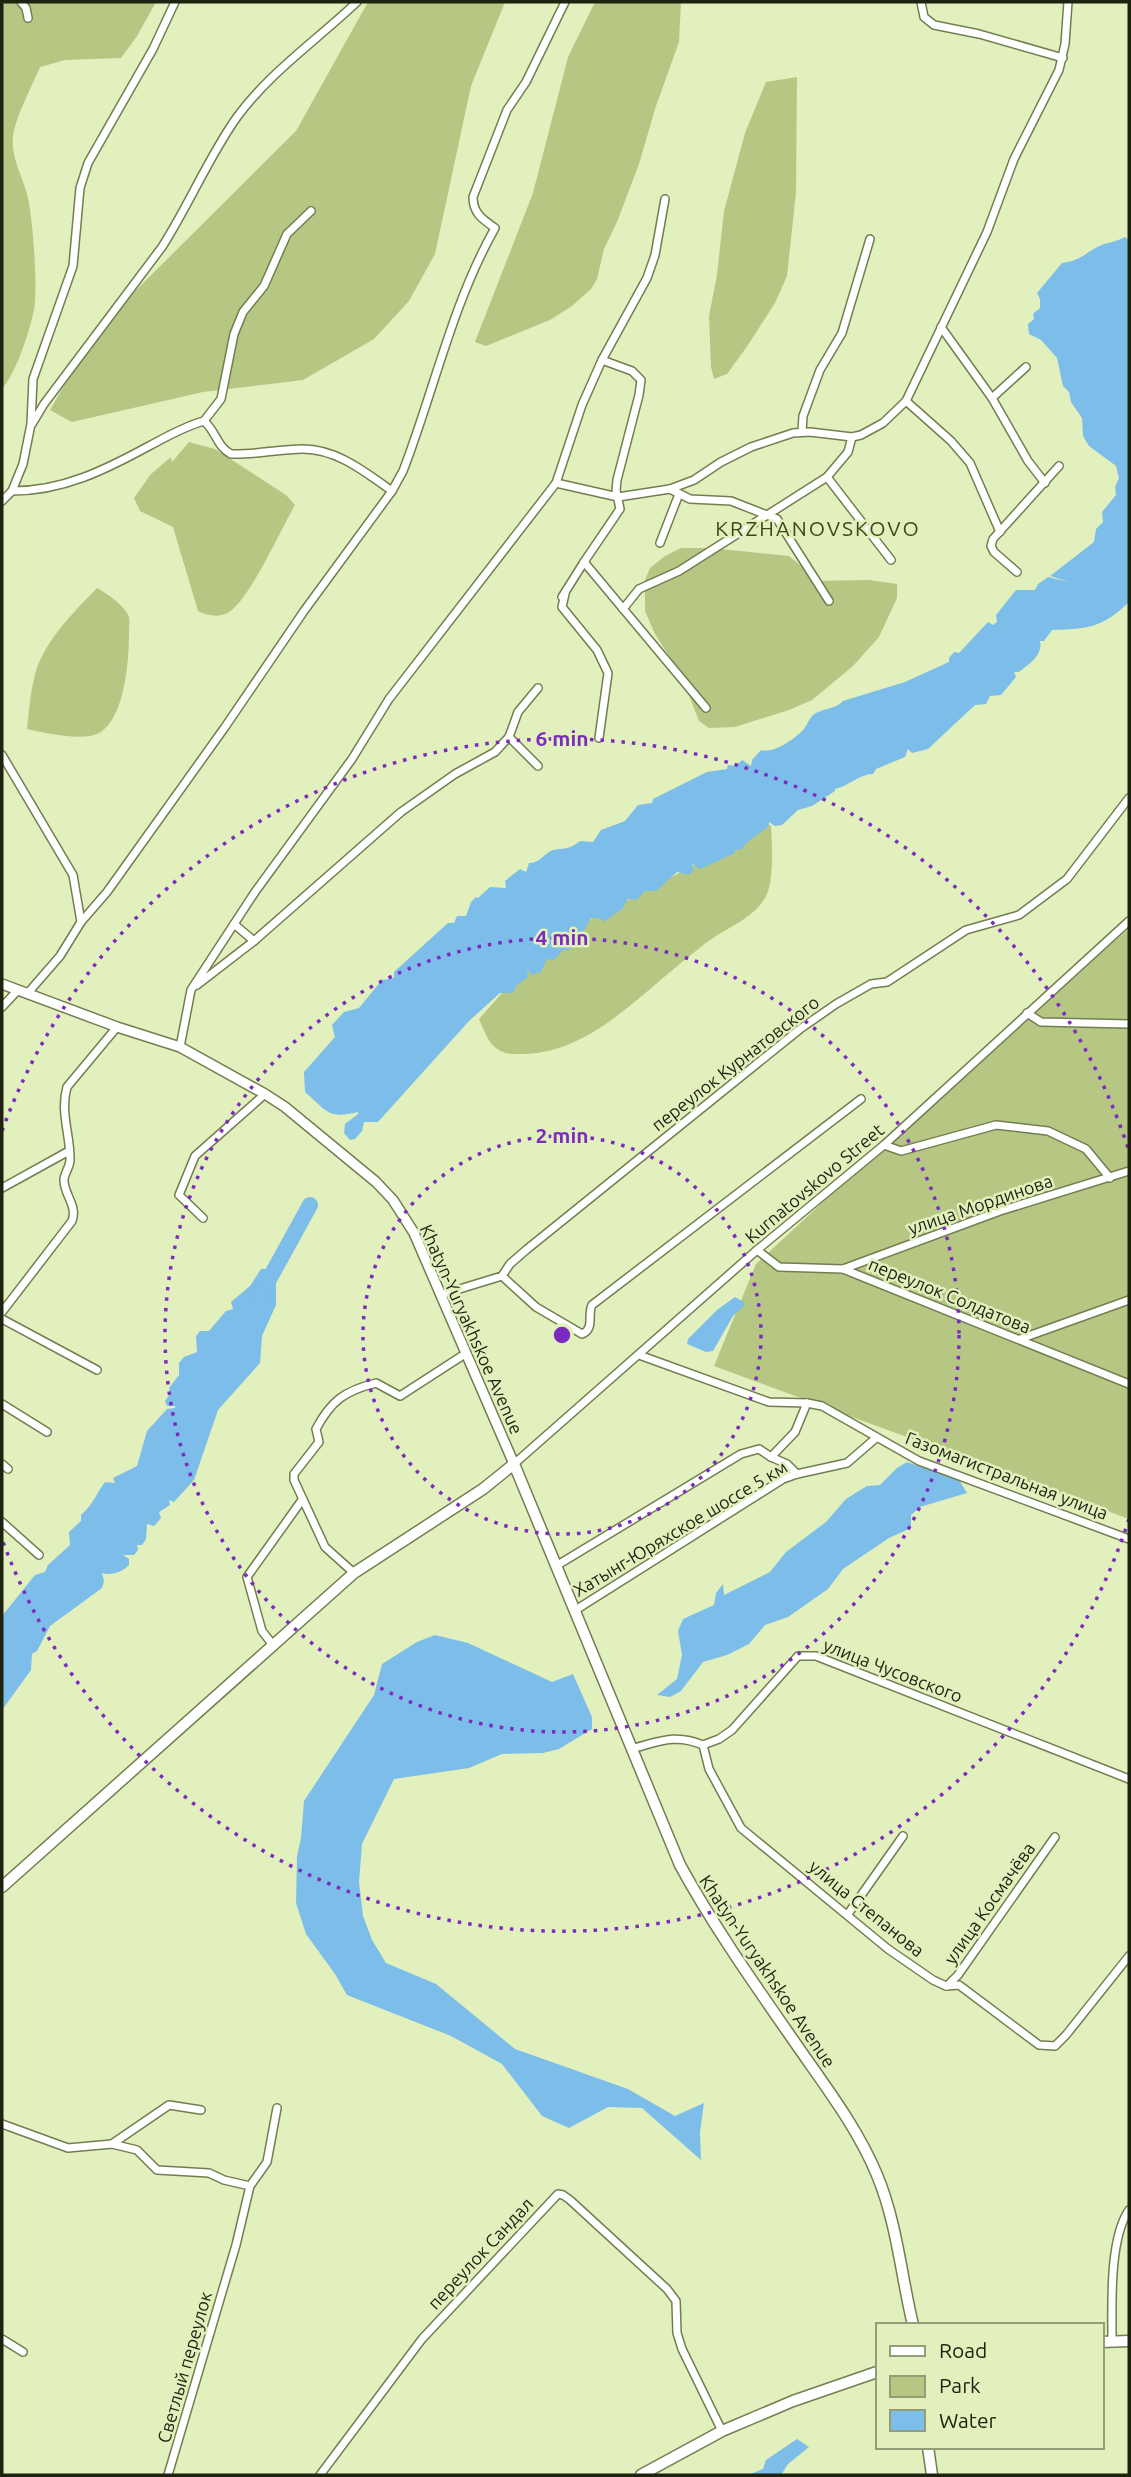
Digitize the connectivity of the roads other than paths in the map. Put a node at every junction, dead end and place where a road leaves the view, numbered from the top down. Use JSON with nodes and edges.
{"nodes":[{"id":1,"x":21,"y":2,"type":"edge"},
{"id":2,"x":174,"y":2,"type":"edge"},
{"id":3,"x":357,"y":2,"type":"edge"},
{"id":4,"x":565,"y":2,"type":"edge"},
{"id":5,"x":921,"y":2,"type":"edge"},
{"id":6,"x":1068,"y":2,"type":"edge"},
{"id":7,"x":28,"y":18,"type":"dead end"},
{"id":8,"x":1063,"y":58,"type":"junction"},
{"id":9,"x":664,"y":200,"type":"dead end"},
{"id":10,"x":311,"y":211,"type":"dead end"},
{"id":11,"x":870,"y":239,"type":"dead end"},
{"id":12,"x":941,"y":327,"type":"junction"},
{"id":13,"x":602,"y":360,"type":"junction"},
{"id":14,"x":1026,"y":367,"type":"dead end"},
{"id":15,"x":992,"y":398,"type":"junction"},
{"id":16,"x":906,"y":401,"type":"junction"},
{"id":17,"x":204,"y":421,"type":"junction"},
{"id":18,"x":31,"y":424,"type":"junction"},
{"id":19,"x":802,"y":432,"type":"junction"},
{"id":20,"x":852,"y":437,"type":"junction"},
{"id":21,"x":1059,"y":466,"type":"dead end"},
{"id":22,"x":827,"y":477,"type":"junction"},
{"id":23,"x":556,"y":483,"type":"junction"},
{"id":24,"x":1045,"y":483,"type":"junction"},
{"id":25,"x":670,"y":489,"type":"junction"},
{"id":26,"x":12,"y":491,"type":"junction"},
{"id":27,"x":392,"y":491,"type":"junction"},
{"id":28,"x":679,"y":494,"type":"junction"},
{"id":29,"x":618,"y":497,"type":"junction"},
{"id":30,"x":2,"y":501,"type":"edge"},
{"id":31,"x":769,"y":516,"type":"junction"},
{"id":32,"x":1000,"y":532,"type":"junction"},
{"id":33,"x":660,"y":542,"type":"dead end"},
{"id":34,"x":891,"y":560,"type":"dead end"},
{"id":35,"x":584,"y":562,"type":"junction"},
{"id":36,"x":1017,"y":572,"type":"dead end"},
{"id":37,"x":829,"y":601,"type":"dead end"},
{"id":38,"x":624,"y":609,"type":"junction"},
{"id":39,"x":538,"y":688,"type":"dead end"},
{"id":40,"x":706,"y":708,"type":"dead end"},
{"id":41,"x":509,"y":737,"type":"junction"},
{"id":42,"x":599,"y":738,"type":"dead end"},
{"id":43,"x":2,"y":755,"type":"edge"},
{"id":44,"x":538,"y":766,"type":"dead end"},
{"id":45,"x":1129,"y":798,"type":"edge"},
{"id":46,"x":1129,"y":920,"type":"edge"},
{"id":47,"x":80,"y":922,"type":"junction"},
{"id":48,"x":234,"y":924,"type":"junction"},
{"id":49,"x":254,"y":941,"type":"junction"},
{"id":50,"x":2,"y":984,"type":"edge"},
{"id":51,"x":191,"y":990,"type":"junction"},
{"id":52,"x":22,"y":992,"type":"junction"},
{"id":53,"x":2,"y":1007,"type":"edge"},
{"id":54,"x":1027,"y":1013,"type":"junction"},
{"id":55,"x":1129,"y":1024,"type":"edge"},
{"id":56,"x":117,"y":1027,"type":"junction"},
{"id":57,"x":180,"y":1046,"type":"junction"},
{"id":58,"x":265,"y":1094,"type":"junction"},
{"id":59,"x":861,"y":1099,"type":"dead end"},
{"id":60,"x":884,"y":1145,"type":"junction"},
{"id":61,"x":69,"y":1151,"type":"junction"},
{"id":62,"x":1129,"y":1171,"type":"edge"},
{"id":63,"x":1110,"y":1178,"type":"junction"},
{"id":64,"x":2,"y":1188,"type":"edge"},
{"id":65,"x":203,"y":1218,"type":"dead end"},
{"id":66,"x":757,"y":1250,"type":"junction"},
{"id":67,"x":842,"y":1269,"type":"junction"},
{"id":68,"x":502,"y":1276,"type":"junction"},
{"id":69,"x":440,"y":1295,"type":"junction"},
{"id":70,"x":1129,"y":1300,"type":"edge"},
{"id":71,"x":2,"y":1312,"type":"edge"},
{"id":72,"x":2,"y":1319,"type":"edge"},
{"id":73,"x":1020,"y":1339,"type":"junction"},
{"id":74,"x":464,"y":1354,"type":"junction"},
{"id":75,"x":639,"y":1355,"type":"junction"},
{"id":76,"x":97,"y":1370,"type":"dead end"},
{"id":77,"x":1129,"y":1384,"type":"edge"},
{"id":78,"x":807,"y":1403,"type":"junction"},
{"id":79,"x":2,"y":1404,"type":"edge"},
{"id":80,"x":47,"y":1432,"type":"dead end"},
{"id":81,"x":876,"y":1438,"type":"junction"},
{"id":82,"x":771,"y":1457,"type":"junction"},
{"id":83,"x":514,"y":1464,"type":"junction"},
{"id":84,"x":797,"y":1474,"type":"junction"},
{"id":85,"x":302,"y":1500,"type":"junction"},
{"id":86,"x":2,"y":1522,"type":"edge"},
{"id":87,"x":1129,"y":1539,"type":"edge"},
{"id":88,"x":39,"y":1555,"type":"dead end"},
{"id":89,"x":556,"y":1566,"type":"junction"},
{"id":90,"x":354,"y":1573,"type":"junction"},
{"id":91,"x":574,"y":1611,"type":"junction"},
{"id":92,"x":273,"y":1645,"type":"junction"},
{"id":93,"x":703,"y":1745,"type":"junction"},
{"id":94,"x":631,"y":1749,"type":"junction"},
{"id":95,"x":1129,"y":1779,"type":"edge"},
{"id":96,"x":903,"y":1836,"type":"dead end"},
{"id":97,"x":1055,"y":1837,"type":"dead end"},
{"id":98,"x":2,"y":1888,"type":"edge"},
{"id":99,"x":848,"y":1914,"type":"junction"},
{"id":100,"x":1129,"y":1956,"type":"edge"},
{"id":101,"x":946,"y":1986,"type":"junction"},
{"id":102,"x":277,"y":2108,"type":"dead end"},
{"id":103,"x":201,"y":2110,"type":"dead end"},
{"id":104,"x":2,"y":2124,"type":"edge"},
{"id":105,"x":112,"y":2144,"type":"junction"},
{"id":106,"x":250,"y":2186,"type":"junction"},
{"id":107,"x":1129,"y":2210,"type":"edge"},
{"id":108,"x":907,"y":2302,"type":"junction"},
{"id":109,"x":906,"y":2323,"type":"edge"},
{"id":110,"x":912,"y":2323,"type":"edge"},
{"id":111,"x":2,"y":2339,"type":"edge"},
{"id":112,"x":1106,"y":2341,"type":"edge"},
{"id":113,"x":1129,"y":2341,"type":"edge"},
{"id":114,"x":23,"y":2352,"type":"dead end"},
{"id":115,"x":876,"y":2372,"type":"edge"},
{"id":116,"x":863,"y":2377,"type":"junction"},
{"id":117,"x":876,"y":2379,"type":"edge"},
{"id":118,"x":722,"y":2431,"type":"junction"},
{"id":119,"x":928,"y":2449,"type":"edge"},
{"id":120,"x":168,"y":2475,"type":"edge"},
{"id":121,"x":320,"y":2475,"type":"edge"},
{"id":122,"x":641,"y":2475,"type":"edge"},
{"id":123,"x":932,"y":2475,"type":"edge"}],
"edges":[{"from":1,"to":7,"type":"street"},
{"from":2,"to":18,"type":"street"},
{"from":3,"to":18,"type":"street"},
{"from":4,"to":27,"type":"street"},
{"from":5,"to":8,"type":"street"},
{"from":6,"to":8,"type":"street"},
{"from":8,"to":12,"type":"street"},
{"from":9,"to":13,"type":"street"},
{"from":10,"to":17,"type":"street"},
{"from":11,"to":19,"type":"street"},
{"from":12,"to":15,"type":"street"},
{"from":12,"to":16,"type":"street"},
{"from":13,"to":23,"type":"street"},
{"from":13,"to":29,"type":"street"},
{"from":14,"to":15,"type":"street"},
{"from":15,"to":24,"type":"street"},
{"from":16,"to":20,"type":"street"},
{"from":16,"to":32,"type":"street"},
{"from":17,"to":26,"type":"street"},
{"from":17,"to":27,"type":"street"},
{"from":18,"to":26,"type":"street"},
{"from":19,"to":20,"type":"street"},
{"from":19,"to":25,"type":"street"},
{"from":20,"to":22,"type":"street"},
{"from":21,"to":24,"type":"street"},
{"from":22,"to":31,"type":"street"},
{"from":22,"to":34,"type":"street"},
{"from":23,"to":29,"type":"street"},
{"from":23,"to":48,"type":"street"},
{"from":24,"to":32,"type":"street"},
{"from":25,"to":28,"type":"street"},
{"from":25,"to":29,"type":"street"},
{"from":26,"to":30,"type":"street"},
{"from":27,"to":47,"type":"street"},
{"from":28,"to":31,"type":"street"},
{"from":28,"to":33,"type":"street"},
{"from":29,"to":35,"type":"street"},
{"from":31,"to":37,"type":"street"},
{"from":31,"to":38,"type":"street"},
{"from":32,"to":36,"type":"street"},
{"from":35,"to":38,"type":"street"},
{"from":35,"to":42,"type":"street"},
{"from":38,"to":40,"type":"street"},
{"from":39,"to":41,"type":"street"},
{"from":41,"to":44,"type":"street"},
{"from":41,"to":49,"type":"street"},
{"from":43,"to":47,"type":"street"},
{"from":45,"to":68,"type":"street","name":"переулок Курнатовского"},
{"from":46,"to":54,"type":"street","name":"Kurnatovskovo Street"},
{"from":47,"to":52,"type":"street"},
{"from":48,"to":49,"type":"street"},
{"from":48,"to":51,"type":"street"},
{"from":49,"to":51,"type":"street"},
{"from":50,"to":52,"type":"street","name":"Khatyn-Yuryakhskoe Avenue"},
{"from":51,"to":57,"type":"street"},
{"from":52,"to":53,"type":"street"},
{"from":52,"to":56,"type":"street","name":"Khatyn-Yuryakhskoe Avenue"},
{"from":54,"to":55,"type":"street"},
{"from":54,"to":60,"type":"street","name":"Kurnatovskovo Street"},
{"from":56,"to":57,"type":"street","name":"Khatyn-Yuryakhskoe Avenue"},
{"from":56,"to":61,"type":"street"},
{"from":57,"to":58,"type":"street","name":"Khatyn-Yuryakhskoe Avenue"},
{"from":58,"to":65,"type":"street"},
{"from":58,"to":69,"type":"street","name":"Khatyn-Yuryakhskoe Avenue"},
{"from":59,"to":68,"type":"street"},
{"from":60,"to":63,"type":"street"},
{"from":60,"to":66,"type":"street","name":"Kurnatovskovo Street"},
{"from":61,"to":64,"type":"street"},
{"from":61,"to":71,"type":"street"},
{"from":62,"to":63,"type":"street","name":"улица Мординова"},
{"from":63,"to":67,"type":"street","name":"улица Мординова"},
{"from":66,"to":67,"type":"street","name":"переулок Солдатова"},
{"from":66,"to":75,"type":"street","name":"Kurnatovskovo Street"},
{"from":67,"to":73,"type":"street","name":"переулок Солдатова"},
{"from":68,"to":69,"type":"street"},
{"from":69,"to":74,"type":"street","name":"Khatyn-Yuryakhskoe Avenue"},
{"from":70,"to":73,"type":"street"},
{"from":72,"to":76,"type":"street"},
{"from":73,"to":77,"type":"street","name":"переулок Солдатова"},
{"from":74,"to":83,"type":"street","name":"Khatyn-Yuryakhskoe Avenue"},
{"from":74,"to":85,"type":"street"},
{"from":75,"to":78,"type":"street","name":"Газомагистральная улица"},
{"from":75,"to":83,"type":"street","name":"Kurnatovskovo Street"},
{"from":78,"to":81,"type":"street","name":"Газомагистральная улица"},
{"from":78,"to":82,"type":"street","name":"Хатынг-Юряхское шоссе 5 км"},
{"from":79,"to":80,"type":"street"},
{"from":81,"to":84,"type":"street","name":"Хатынг-Юряхское шоссе 5 км"},
{"from":81,"to":87,"type":"street","name":"Газомагистральная улица"},
{"from":82,"to":84,"type":"street"},
{"from":82,"to":89,"type":"street","name":"Хатынг-Юряхское шоссе 5 км"},
{"from":83,"to":89,"type":"main road","name":"Khatyn-Yuryakhskoe Avenue"},
{"from":83,"to":90,"type":"main road"},
{"from":84,"to":91,"type":"street","name":"Хатынг-Юряхское шоссе 5 км"},
{"from":85,"to":90,"type":"street"},
{"from":85,"to":92,"type":"street"},
{"from":86,"to":88,"type":"street"},
{"from":89,"to":91,"type":"main road","name":"Khatyn-Yuryakhskoe Avenue"},
{"from":90,"to":92,"type":"main road"},
{"from":91,"to":94,"type":"main road","name":"Khatyn-Yuryakhskoe Avenue"},
{"from":92,"to":98,"type":"main road"},
{"from":93,"to":94,"type":"street"},
{"from":93,"to":95,"type":"street","name":"улица Чусовского"},
{"from":93,"to":99,"type":"street","name":"улица Степанова"},
{"from":94,"to":108,"type":"main road","name":"Khatyn-Yuryakhskoe Avenue"},
{"from":96,"to":99,"type":"street"},
{"from":97,"to":101,"type":"street","name":"улица Космачёва"},
{"from":99,"to":101,"type":"street","name":"улица Степанова"},
{"from":100,"to":101,"type":"street","name":"улица Степанова"},
{"from":102,"to":106,"type":"street","name":"Светлый переулок"},
{"from":103,"to":105,"type":"street"},
{"from":104,"to":105,"type":"street"},
{"from":105,"to":106,"type":"street"},
{"from":106,"to":120,"type":"street","name":"Светлый переулок"},
{"from":107,"to":112,"type":"street"},
{"from":108,"to":109,"type":"main road","name":"Khatyn-Yuryakhskoe Avenue"},
{"from":108,"to":110,"type":"main road","name":"Khatyn-Yuryakhskoe Avenue"},
{"from":111,"to":114,"type":"street"},
{"from":112,"to":113,"type":"main road"},
{"from":115,"to":116,"type":"main road"},
{"from":116,"to":117,"type":"main road"},
{"from":116,"to":118,"type":"main road"},
{"from":118,"to":121,"type":"street","name":"переулок Сандал"},
{"from":118,"to":122,"type":"main road"},
{"from":119,"to":123,"type":"main road"}]}
